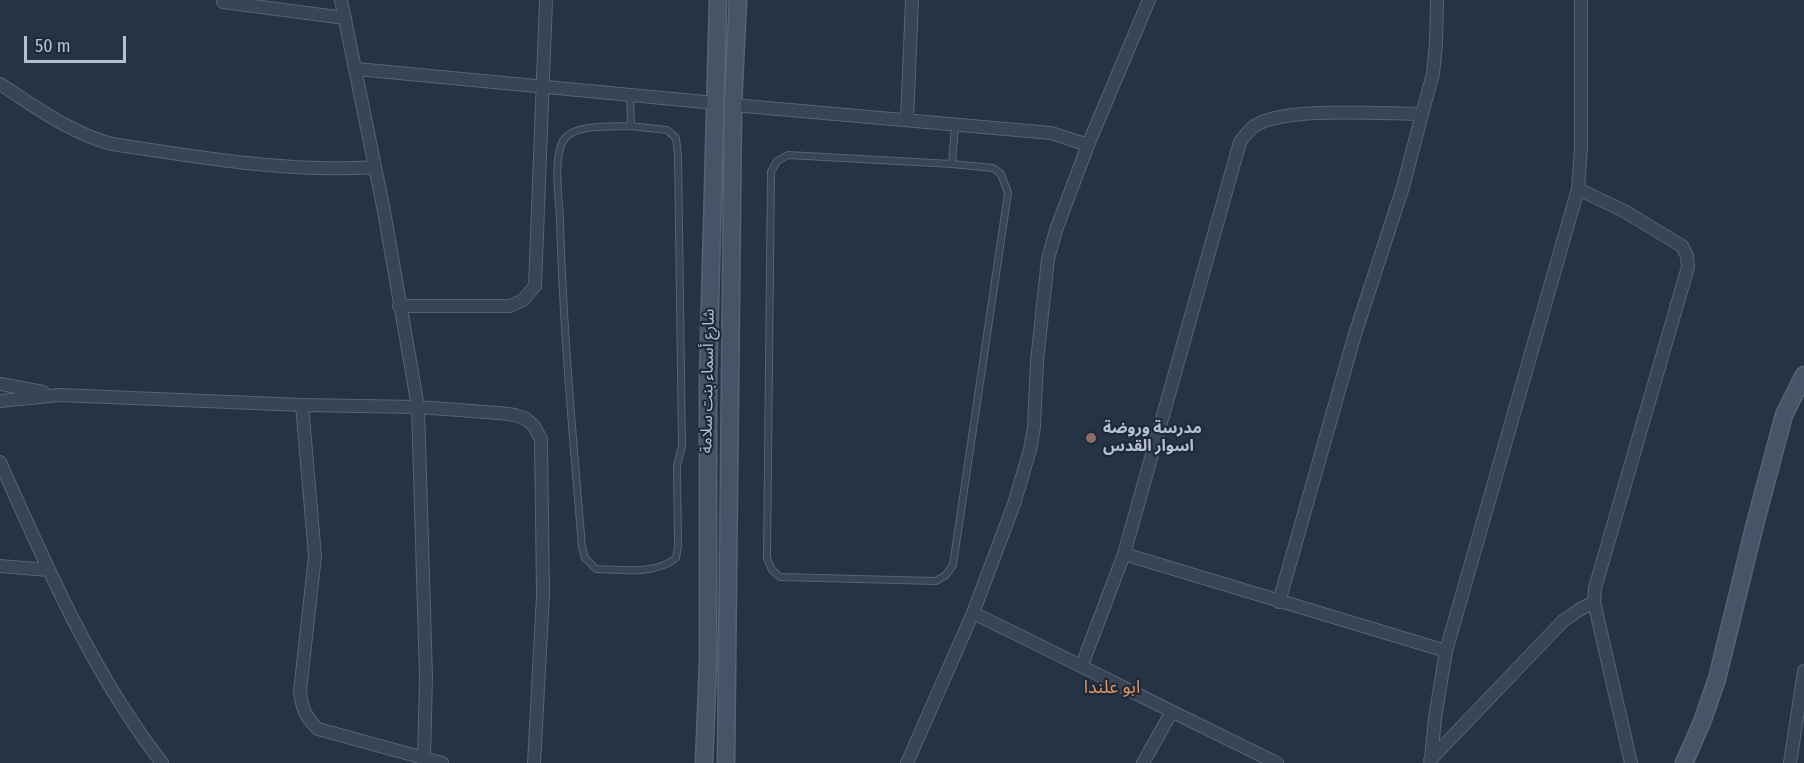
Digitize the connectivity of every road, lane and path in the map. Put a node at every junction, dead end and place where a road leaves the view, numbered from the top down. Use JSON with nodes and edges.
{"nodes":[{"id":1,"x":341,"y":0,"type":"edge"},
{"id":2,"x":546,"y":0,"type":"edge"},
{"id":3,"x":718,"y":0,"type":"edge"},
{"id":4,"x":738,"y":0,"type":"edge"},
{"id":5,"x":912,"y":0,"type":"edge"},
{"id":6,"x":1149,"y":0,"type":"edge"},
{"id":7,"x":1437,"y":0,"type":"edge"},
{"id":8,"x":1581,"y":0,"type":"edge"},
{"id":9,"x":223,"y":2,"type":"dead end"},
{"id":10,"x":345,"y":18,"type":"junction"},
{"id":11,"x":357,"y":69,"type":"junction"},
{"id":12,"x":0,"y":84,"type":"edge"},
{"id":13,"x":542,"y":87,"type":"junction"},
{"id":14,"x":630,"y":95,"type":"junction"},
{"id":15,"x":715,"y":103,"type":"junction"},
{"id":16,"x":733,"y":105,"type":"junction"},
{"id":17,"x":1422,"y":114,"type":"junction"},
{"id":18,"x":907,"y":120,"type":"junction"},
{"id":19,"x":955,"y":124,"type":"junction"},
{"id":20,"x":631,"y":126,"type":"junction"},
{"id":21,"x":1088,"y":146,"type":"junction"},
{"id":22,"x":952,"y":164,"type":"junction"},
{"id":23,"x":375,"y":167,"type":"junction"},
{"id":24,"x":1578,"y":189,"type":"junction"},
{"id":25,"x":399,"y":306,"type":"junction"},
{"id":26,"x":1804,"y":375,"type":"edge"},
{"id":27,"x":0,"y":384,"type":"edge"},
{"id":28,"x":59,"y":395,"type":"junction"},
{"id":29,"x":0,"y":401,"type":"edge"},
{"id":30,"x":302,"y":405,"type":"junction"},
{"id":31,"x":418,"y":407,"type":"junction"},
{"id":32,"x":0,"y":462,"type":"edge"},
{"id":33,"x":1124,"y":554,"type":"junction"},
{"id":34,"x":0,"y":566,"type":"edge"},
{"id":35,"x":48,"y":570,"type":"junction"},
{"id":36,"x":1279,"y":602,"type":"junction"},
{"id":37,"x":1594,"y":602,"type":"junction"},
{"id":38,"x":973,"y":613,"type":"junction"},
{"id":39,"x":1446,"y":651,"type":"junction"},
{"id":40,"x":1082,"y":665,"type":"junction"},
{"id":41,"x":1804,"y":671,"type":"edge"},
{"id":42,"x":1171,"y":712,"type":"junction"},
{"id":43,"x":1799,"y":744,"type":"edge"},
{"id":44,"x":424,"y":759,"type":"junction"},
{"id":45,"x":1429,"y":761,"type":"edge"},
{"id":46,"x":162,"y":763,"type":"edge"},
{"id":47,"x":442,"y":763,"type":"edge"},
{"id":48,"x":534,"y":763,"type":"edge"},
{"id":49,"x":704,"y":763,"type":"edge"},
{"id":50,"x":726,"y":763,"type":"edge"},
{"id":51,"x":907,"y":763,"type":"edge"},
{"id":52,"x":1143,"y":763,"type":"edge"},
{"id":53,"x":1277,"y":763,"type":"edge"},
{"id":54,"x":1631,"y":763,"type":"edge"},
{"id":55,"x":1684,"y":763,"type":"edge"},
{"id":56,"x":1790,"y":763,"type":"edge"}],
"edges":[{"from":1,"to":10,"type":"street"},
{"from":2,"to":13,"type":"street"},
{"from":3,"to":15,"type":"main road","name":"شارع أسماء بنت سلامة"},
{"from":4,"to":16,"type":"main road","name":"شارع أسماء بنت سلامة"},
{"from":5,"to":18,"type":"street"},
{"from":6,"to":21,"type":"street"},
{"from":7,"to":17,"type":"street"},
{"from":8,"to":24,"type":"street"},
{"from":9,"to":10,"type":"street"},
{"from":10,"to":11,"type":"street"},
{"from":11,"to":13,"type":"street"},
{"from":11,"to":23,"type":"street"},
{"from":12,"to":23,"type":"street"},
{"from":13,"to":14,"type":"street"},
{"from":13,"to":25,"type":"street"},
{"from":14,"to":15,"type":"street"},
{"from":14,"to":20,"type":"lane"},
{"from":15,"to":49,"type":"main road","name":"شارع أسماء بنت سلامة"},
{"from":16,"to":18,"type":"street"},
{"from":16,"to":50,"type":"main road","name":"شارع أسماء بنت سلامة"},
{"from":17,"to":33,"type":"street"},
{"from":17,"to":36,"type":"street"},
{"from":18,"to":19,"type":"street"},
{"from":19,"to":21,"type":"street"},
{"from":19,"to":22,"type":"lane"},
{"from":20,"to":20,"type":"lane"},
{"from":21,"to":38,"type":"street"},
{"from":22,"to":22,"type":"lane"},
{"from":23,"to":25,"type":"street"},
{"from":24,"to":37,"type":"street"},
{"from":24,"to":39,"type":"street"},
{"from":25,"to":31,"type":"street"},
{"from":26,"to":55,"type":"main road"},
{"from":27,"to":28,"type":"street"},
{"from":28,"to":29,"type":"street"},
{"from":28,"to":30,"type":"street"},
{"from":30,"to":31,"type":"street"},
{"from":30,"to":44,"type":"street"},
{"from":31,"to":44,"type":"street"},
{"from":31,"to":48,"type":"street"},
{"from":32,"to":35,"type":"street"},
{"from":33,"to":36,"type":"street"},
{"from":33,"to":40,"type":"street"},
{"from":34,"to":35,"type":"street"},
{"from":35,"to":46,"type":"street"},
{"from":36,"to":39,"type":"street"},
{"from":37,"to":45,"type":"street"},
{"from":37,"to":54,"type":"street"},
{"from":38,"to":40,"type":"street"},
{"from":38,"to":51,"type":"street"},
{"from":39,"to":45,"type":"street"},
{"from":40,"to":42,"type":"street"},
{"from":41,"to":43,"type":"street"},
{"from":42,"to":52,"type":"street"},
{"from":42,"to":53,"type":"street"},
{"from":43,"to":56,"type":"street"},
{"from":44,"to":47,"type":"street"}]}
